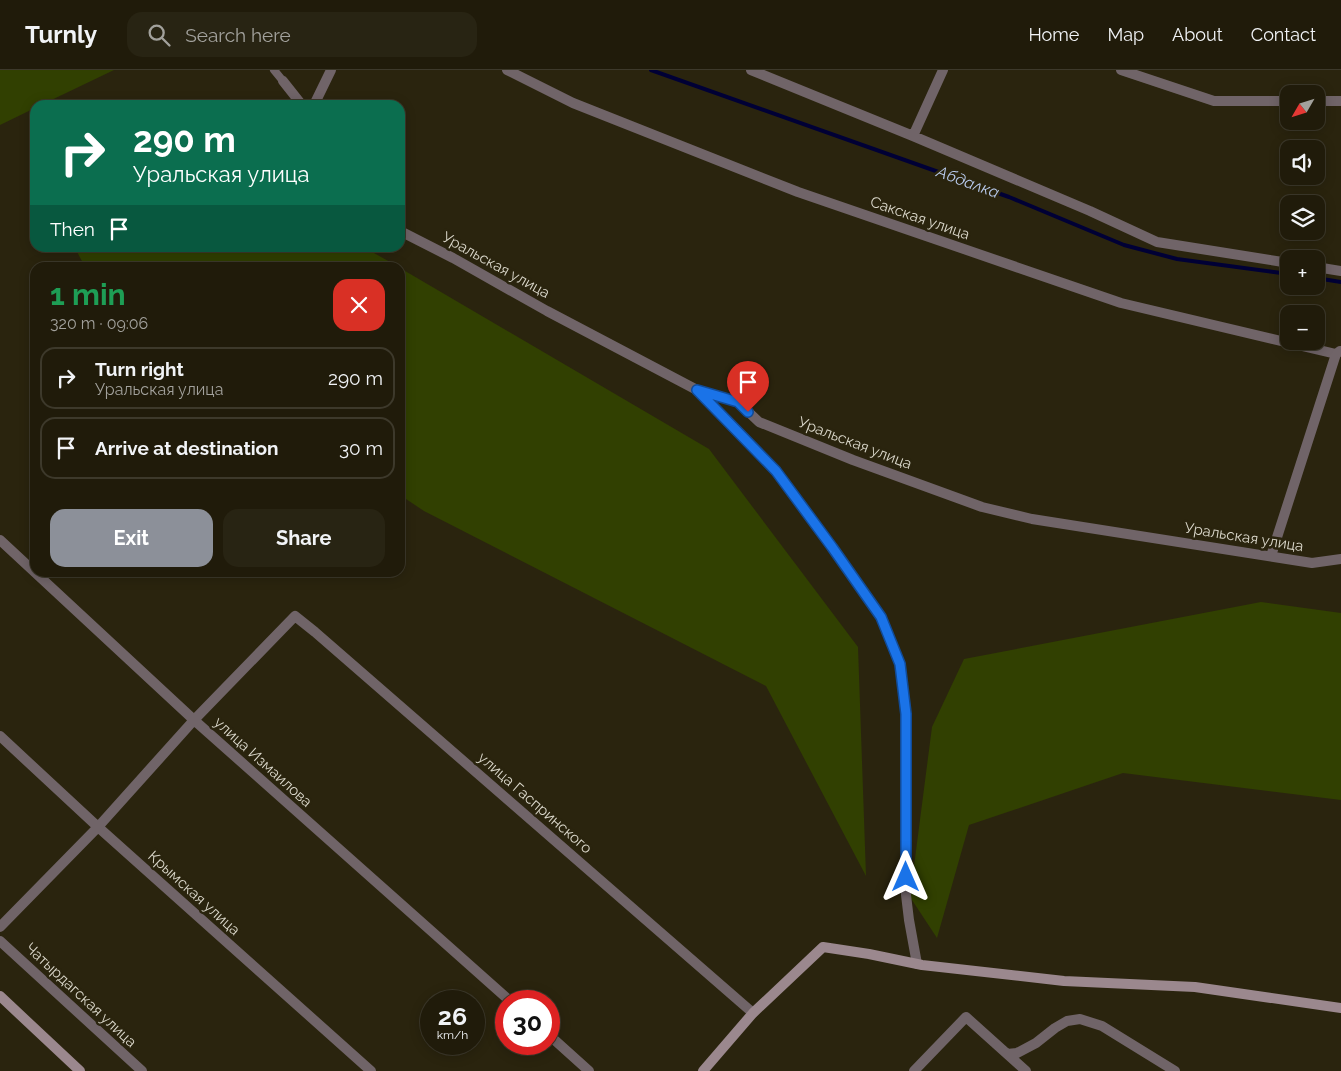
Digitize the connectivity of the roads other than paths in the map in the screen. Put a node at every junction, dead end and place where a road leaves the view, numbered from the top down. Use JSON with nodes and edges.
{"nodes":[{"id":1,"x":274,"y":70,"type":"edge"},
{"id":2,"x":331,"y":70,"type":"edge"},
{"id":3,"x":507,"y":70,"type":"edge"},
{"id":4,"x":751,"y":70,"type":"edge"},
{"id":5,"x":942,"y":70,"type":"edge"},
{"id":6,"x":1121,"y":70,"type":"edge"},
{"id":7,"x":283,"y":81,"type":"joint"},
{"id":8,"x":298,"y":100,"type":"edge"},
{"id":9,"x":316,"y":100,"type":"edge"},
{"id":10,"x":1280,"y":101,"type":"edge"},
{"id":11,"x":1325,"y":101,"type":"edge"},
{"id":12,"x":1341,"y":101,"type":"edge"},
{"id":13,"x":913,"y":136,"type":"junction"},
{"id":14,"x":405,"y":234,"type":"edge"},
{"id":15,"x":1280,"y":261,"type":"edge"},
{"id":16,"x":1325,"y":268,"type":"edge"},
{"id":17,"x":1341,"y":271,"type":"edge"},
{"id":18,"x":1338,"y":352,"type":"edge"},
{"id":19,"x":697,"y":390,"type":"junction"},
{"id":20,"x":0,"y":540,"type":"edge"},
{"id":21,"x":1271,"y":556,"type":"junction"},
{"id":22,"x":1341,"y":559,"type":"edge"},
{"id":23,"x":30,"y":568,"type":"edge"},
{"id":24,"x":40,"y":577,"type":"edge"},
{"id":25,"x":194,"y":720,"type":"junction"},
{"id":26,"x":0,"y":736,"type":"edge"},
{"id":27,"x":98,"y":827,"type":"junction"},
{"id":28,"x":0,"y":927,"type":"edge"},
{"id":29,"x":0,"y":940,"type":"edge"},
{"id":30,"x":917,"y":964,"type":"junction"},
{"id":31,"x":498,"y":990,"type":"edge"},
{"id":32,"x":0,"y":996,"type":"edge"},
{"id":33,"x":1341,"y":1008,"type":"edge"},
{"id":34,"x":753,"y":1013,"type":"junction"},
{"id":35,"x":560,"y":1046,"type":"edge"},
{"id":36,"x":1008,"y":1054,"type":"junction"},
{"id":37,"x":80,"y":1071,"type":"edge"},
{"id":38,"x":142,"y":1071,"type":"edge"},
{"id":39,"x":371,"y":1071,"type":"edge"},
{"id":40,"x":589,"y":1071,"type":"edge"},
{"id":41,"x":703,"y":1071,"type":"edge"},
{"id":42,"x":914,"y":1071,"type":"edge"},
{"id":43,"x":1026,"y":1071,"type":"edge"},
{"id":44,"x":1175,"y":1071,"type":"edge"}],
"edges":[{"from":1,"to":7,"type":"lane"},
{"from":2,"to":9,"type":"street"},
{"from":3,"to":18,"type":"street","name":"Сакская улица"},
{"from":4,"to":13,"type":"street"},
{"from":5,"to":13,"type":"street"},
{"from":6,"to":10,"type":"street"},
{"from":7,"to":8,"type":"street"},
{"from":11,"to":12,"type":"street"},
{"from":13,"to":15,"type":"street"},
{"from":14,"to":19,"type":"street","name":"Уральская улица"},
{"from":16,"to":17,"type":"street"},
{"from":18,"to":21,"type":"street"},
{"from":19,"to":21,"type":"street","name":"Уральская улица"},
{"from":19,"to":30,"type":"street"},
{"from":20,"to":23,"type":"street","name":"улица Измаилова"},
{"from":21,"to":22,"type":"street","name":"Уральская улица"},
{"from":24,"to":25,"type":"street","name":"улица Измаилова"},
{"from":25,"to":27,"type":"street"},
{"from":25,"to":31,"type":"street","name":"улица Измаилова"},
{"from":25,"to":34,"type":"street","name":"улица Гаспринского"},
{"from":26,"to":27,"type":"street","name":"Крымская улица"},
{"from":27,"to":28,"type":"street"},
{"from":27,"to":39,"type":"street","name":"Крымская улица"},
{"from":29,"to":38,"type":"street","name":"Чатырдагская улица"},
{"from":30,"to":33,"type":"main road"},
{"from":30,"to":34,"type":"main road"},
{"from":32,"to":37,"type":"main road"},
{"from":34,"to":41,"type":"main road"},
{"from":35,"to":40,"type":"street"},
{"from":36,"to":42,"type":"street"},
{"from":36,"to":43,"type":"street"},
{"from":36,"to":44,"type":"street"}]}
